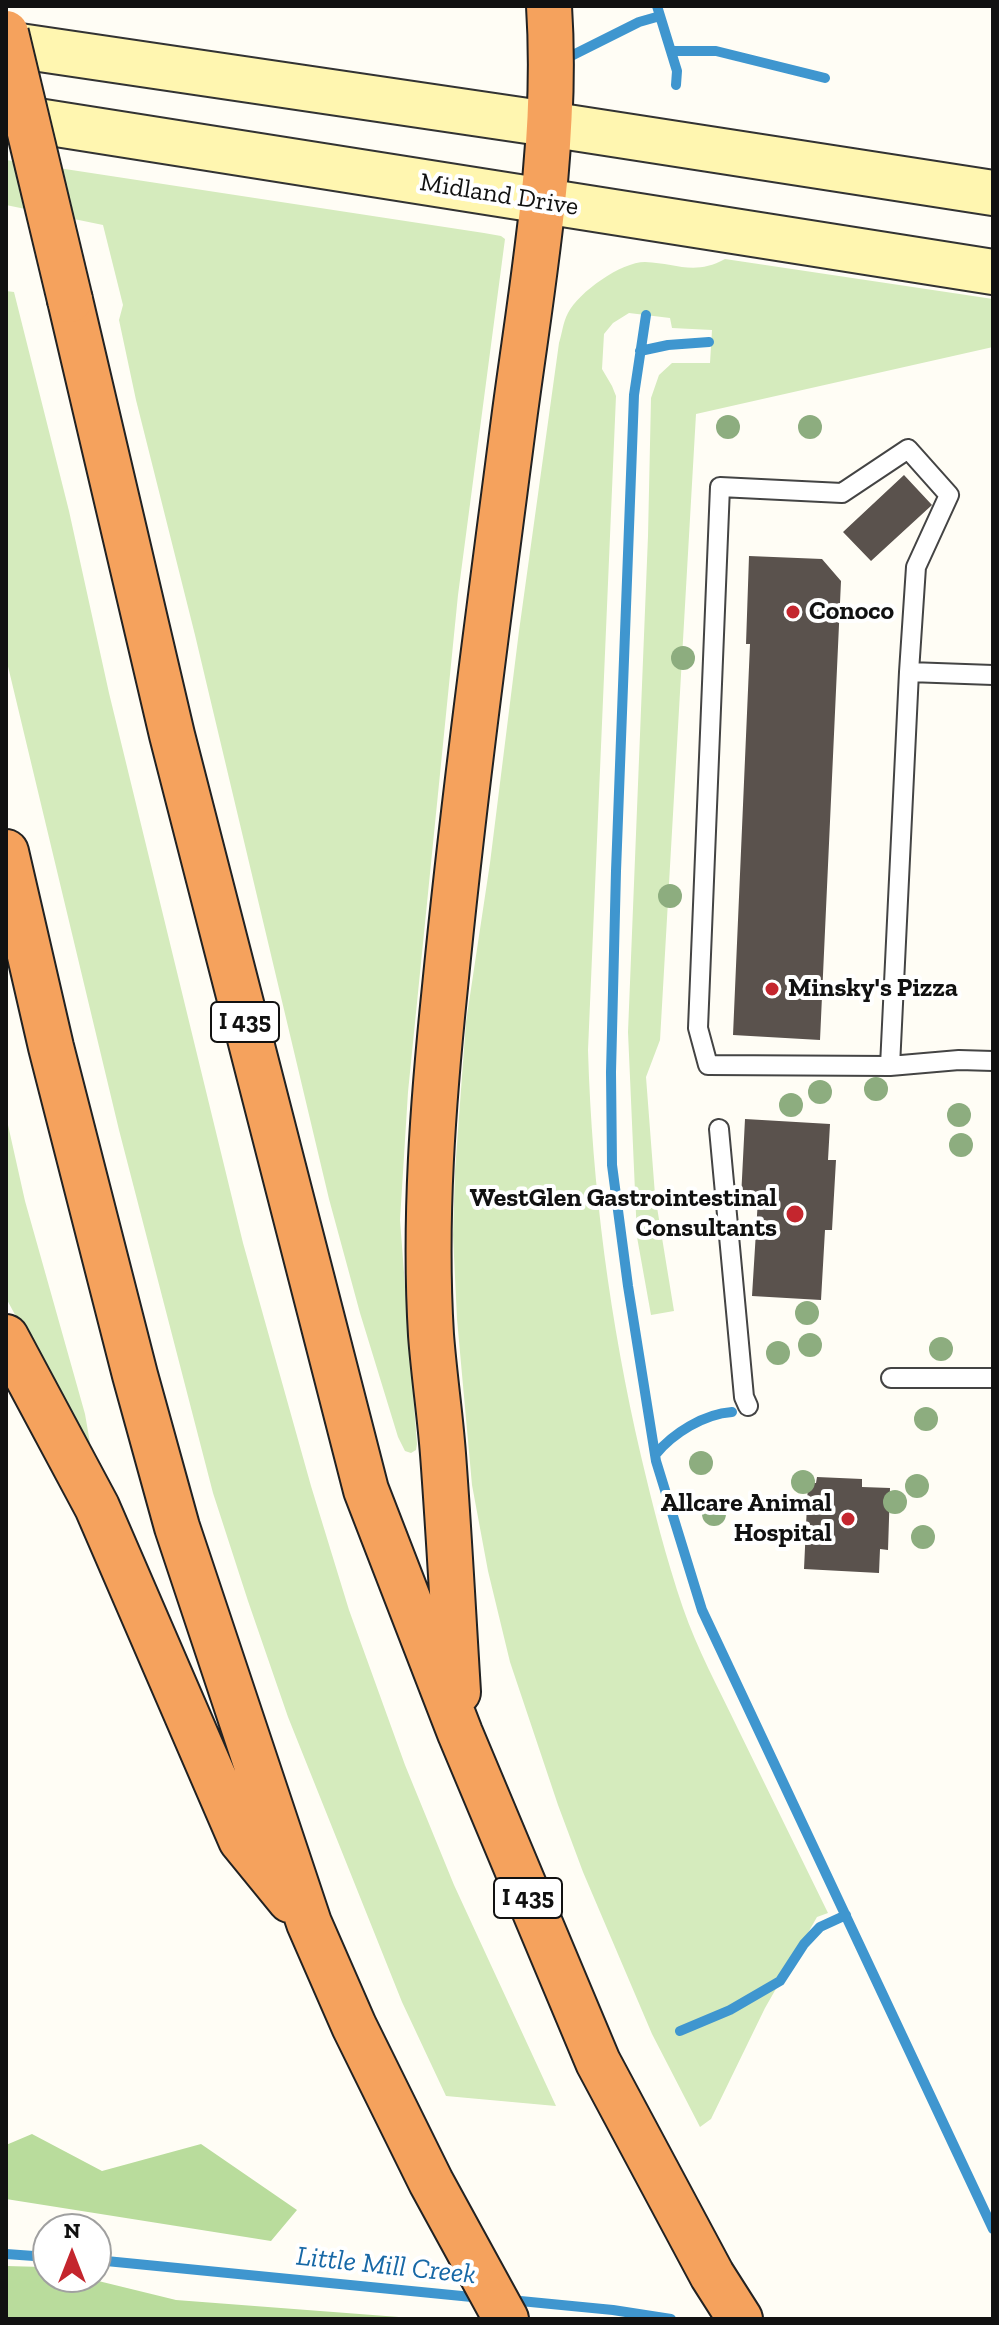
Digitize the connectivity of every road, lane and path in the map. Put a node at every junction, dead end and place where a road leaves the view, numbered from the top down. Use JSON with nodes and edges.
{"nodes":[{"id":1,"x":549,"y":6,"type":"edge"},
{"id":2,"x":6,"y":33,"type":"edge"},
{"id":3,"x":6,"y":44,"type":"edge"},
{"id":4,"x":6,"y":116,"type":"edge"},
{"id":5,"x":548,"y":124,"type":"junction"},
{"id":6,"x":993,"y":193,"type":"edge"},
{"id":7,"x":543,"y":202,"type":"junction"},
{"id":8,"x":993,"y":272,"type":"edge"},
{"id":9,"x":909,"y":672,"type":"junction"},
{"id":10,"x":993,"y":675,"type":"edge"},
{"id":11,"x":6,"y":852,"type":"edge"},
{"id":12,"x":993,"y":1061,"type":"edge"},
{"id":13,"x":890,"y":1066,"type":"junction"},
{"id":14,"x":719,"y":1129,"type":"dead end"},
{"id":15,"x":6,"y":1337,"type":"edge"},
{"id":16,"x":891,"y":1378,"type":"dead end"},
{"id":17,"x":993,"y":1378,"type":"edge"},
{"id":18,"x":748,"y":1406,"type":"dead end"},
{"id":19,"x":460,"y":1733,"type":"junction"},
{"id":20,"x":309,"y":1923,"type":"junction"},
{"id":21,"x":506,"y":2319,"type":"edge"},
{"id":22,"x":740,"y":2319,"type":"edge"}],
"edges":[{"from":1,"to":5,"type":"highway"},
{"from":2,"to":19,"type":"highway","number":"I 435","bridge":true},
{"from":3,"to":5,"type":"main road"},
{"from":4,"to":7,"type":"main road","name":"Midland Drive"},
{"from":5,"to":6,"type":"main road"},
{"from":5,"to":7,"type":"highway"},
{"from":7,"to":8,"type":"main road","name":"Midland Drive"},
{"from":7,"to":19,"type":"highway"},
{"from":9,"to":10,"type":"lane"},
{"from":9,"to":13,"type":"lane"},
{"from":9,"to":13,"type":"lane"},
{"from":11,"to":20,"type":"highway"},
{"from":12,"to":13,"type":"lane"},
{"from":14,"to":18,"type":"lane"},
{"from":15,"to":20,"type":"highway"},
{"from":16,"to":17,"type":"lane"},
{"from":19,"to":22,"type":"highway","number":"I 435"},
{"from":20,"to":21,"type":"highway"}]}
